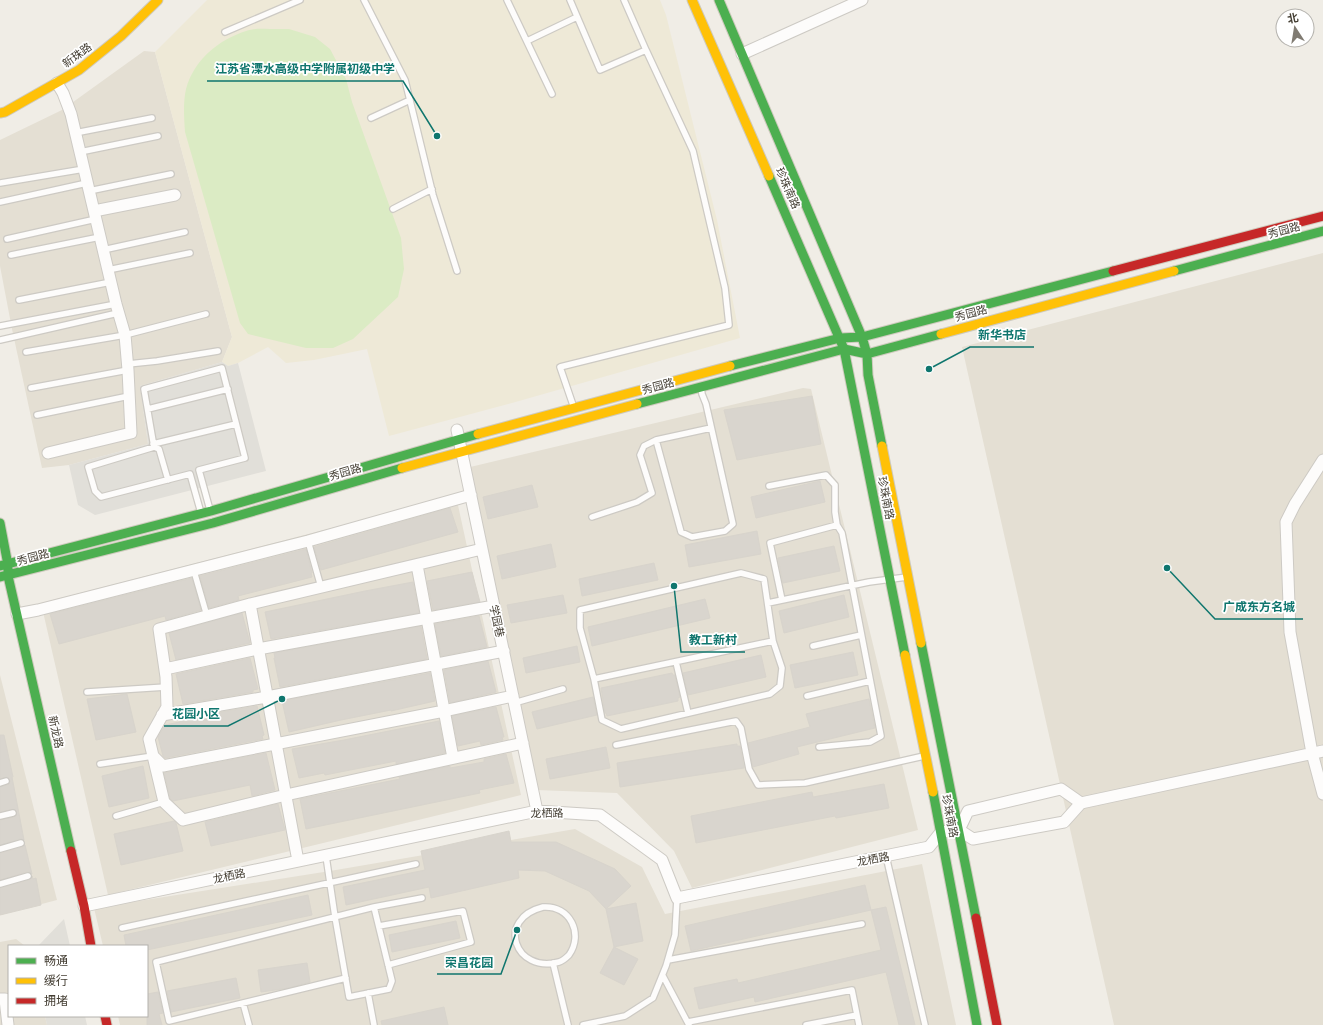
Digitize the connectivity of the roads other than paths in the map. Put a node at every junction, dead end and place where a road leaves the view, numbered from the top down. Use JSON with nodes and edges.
{"nodes":[{"id":1,"x":158,"y":0,"type":"edge"},
{"id":2,"x":300,"y":0,"type":"edge"},
{"id":3,"x":364,"y":0,"type":"edge"},
{"id":4,"x":507,"y":0,"type":"edge"},
{"id":5,"x":570,"y":0,"type":"edge"},
{"id":6,"x":624,"y":0,"type":"edge"},
{"id":7,"x":692,"y":0,"type":"edge"},
{"id":8,"x":718,"y":0,"type":"edge"},
{"id":9,"x":862,"y":0,"type":"edge"},
{"id":10,"x":577,"y":16,"type":"junction"},
{"id":11,"x":225,"y":32,"type":"dead end"},
{"id":12,"x":527,"y":41,"type":"junction"},
{"id":13,"x":646,"y":50,"type":"junction"},
{"id":14,"x":742,"y":54,"type":"junction"},
{"id":15,"x":57,"y":83,"type":"junction"},
{"id":16,"x":552,"y":94,"type":"dead end"},
{"id":17,"x":410,"y":100,"type":"junction"},
{"id":18,"x":0,"y":113,"type":"edge"},
{"id":19,"x":152,"y":118,"type":"dead end"},
{"id":20,"x":370,"y":118,"type":"dead end"},
{"id":21,"x":75,"y":133,"type":"junction"},
{"id":22,"x":158,"y":136,"type":"dead end"},
{"id":23,"x":80,"y":152,"type":"junction"},
{"id":24,"x":84,"y":169,"type":"junction"},
{"id":25,"x":171,"y":174,"type":"dead end"},
{"id":26,"x":0,"y":183,"type":"edge"},
{"id":27,"x":88,"y":187,"type":"junction"},
{"id":28,"x":432,"y":189,"type":"junction"},
{"id":29,"x":175,"y":195,"type":"dead end"},
{"id":30,"x":0,"y":202,"type":"edge"},
{"id":31,"x":393,"y":209,"type":"dead end"},
{"id":32,"x":95,"y":215,"type":"junction"},
{"id":33,"x":1323,"y":216,"type":"edge"},
{"id":34,"x":185,"y":232,"type":"dead end"},
{"id":35,"x":1323,"y":232,"type":"edge"},
{"id":36,"x":100,"y":237,"type":"junction"},
{"id":37,"x":8,"y":239,"type":"dead end"},
{"id":38,"x":103,"y":250,"type":"junction"},
{"id":39,"x":190,"y":253,"type":"dead end"},
{"id":40,"x":11,"y":255,"type":"dead end"},
{"id":41,"x":108,"y":270,"type":"junction"},
{"id":42,"x":457,"y":272,"type":"dead end"},
{"id":43,"x":111,"y":282,"type":"junction"},
{"id":44,"x":19,"y":300,"type":"dead end"},
{"id":45,"x":117,"y":308,"type":"junction"},
{"id":46,"x":206,"y":314,"type":"dead end"},
{"id":47,"x":0,"y":326,"type":"edge"},
{"id":48,"x":125,"y":335,"type":"junction"},
{"id":49,"x":862,"y":337,"type":"junction"},
{"id":50,"x":840,"y":338,"type":"junction"},
{"id":51,"x":0,"y":340,"type":"edge"},
{"id":52,"x":844,"y":349,"type":"junction"},
{"id":53,"x":218,"y":351,"type":"dead end"},
{"id":54,"x":26,"y":352,"type":"dead end"},
{"id":55,"x":867,"y":354,"type":"junction"},
{"id":56,"x":128,"y":367,"type":"junction"},
{"id":57,"x":701,"y":386,"type":"junction"},
{"id":58,"x":31,"y":388,"type":"dead end"},
{"id":59,"x":228,"y":389,"type":"junction"},
{"id":60,"x":129,"y":396,"type":"junction"},
{"id":61,"x":574,"y":408,"type":"junction"},
{"id":62,"x":148,"y":409,"type":"junction"},
{"id":63,"x":37,"y":416,"type":"dead end"},
{"id":64,"x":236,"y":424,"type":"junction"},
{"id":65,"x":710,"y":428,"type":"junction"},
{"id":66,"x":458,"y":435,"type":"junction"},
{"id":67,"x":656,"y":440,"type":"junction"},
{"id":68,"x":153,"y":445,"type":"junction"},
{"id":69,"x":462,"y":451,"type":"junction"},
{"id":70,"x":48,"y":453,"type":"dead end"},
{"id":71,"x":1323,"y":460,"type":"edge"},
{"id":72,"x":168,"y":480,"type":"junction"},
{"id":73,"x":769,"y":486,"type":"dead end"},
{"id":74,"x":471,"y":495,"type":"junction"},
{"id":75,"x":211,"y":511,"type":"junction"},
{"id":76,"x":201,"y":513,"type":"junction"},
{"id":77,"x":592,"y":517,"type":"dead end"},
{"id":78,"x":0,"y":523,"type":"edge"},
{"id":79,"x":209,"y":524,"type":"junction"},
{"id":80,"x":837,"y":525,"type":"junction"},
{"id":81,"x":308,"y":541,"type":"junction"},
{"id":82,"x":482,"y":549,"type":"junction"},
{"id":83,"x":417,"y":564,"type":"junction"},
{"id":84,"x":4,"y":566,"type":"edge"},
{"id":85,"x":194,"y":570,"type":"junction"},
{"id":86,"x":4,"y":576,"type":"edge"},
{"id":87,"x":908,"y":576,"type":"junction"},
{"id":88,"x":890,"y":579,"type":"junction"},
{"id":89,"x":851,"y":586,"type":"junction"},
{"id":90,"x":321,"y":588,"type":"junction"},
{"id":91,"x":782,"y":600,"type":"junction"},
{"id":92,"x":768,"y":603,"type":"junction"},
{"id":93,"x":250,"y":604,"type":"junction"},
{"id":94,"x":494,"y":606,"type":"junction"},
{"id":95,"x":17,"y":614,"type":"junction"},
{"id":96,"x":207,"y":616,"type":"junction"},
{"id":97,"x":428,"y":618,"type":"junction"},
{"id":98,"x":861,"y":635,"type":"junction"},
{"id":99,"x":773,"y":641,"type":"junction"},
{"id":100,"x":814,"y":646,"type":"dead end"},
{"id":101,"x":258,"y":649,"type":"junction"},
{"id":102,"x":504,"y":651,"type":"junction"},
{"id":103,"x":676,"y":662,"type":"junction"},
{"id":104,"x":435,"y":664,"type":"junction"},
{"id":105,"x":165,"y":669,"type":"junction"},
{"id":106,"x":594,"y":679,"type":"junction"},
{"id":107,"x":870,"y":681,"type":"junction"},
{"id":108,"x":166,"y":687,"type":"junction"},
{"id":109,"x":563,"y":689,"type":"dead end"},
{"id":110,"x":87,"y":692,"type":"dead end"},
{"id":111,"x":807,"y":696,"type":"dead end"},
{"id":112,"x":267,"y":697,"type":"junction"},
{"id":113,"x":514,"y":699,"type":"junction"},
{"id":114,"x":444,"y":711,"type":"junction"},
{"id":115,"x":688,"y":713,"type":"junction"},
{"id":116,"x":162,"y":716,"type":"junction"},
{"id":117,"x":276,"y":743,"type":"junction"},
{"id":118,"x":523,"y":743,"type":"junction"},
{"id":119,"x":616,"y":745,"type":"dead end"},
{"id":120,"x":819,"y":747,"type":"dead end"},
{"id":121,"x":1318,"y":752,"type":"edge"},
{"id":122,"x":925,"y":755,"type":"junction"},
{"id":123,"x":153,"y":756,"type":"junction"},
{"id":124,"x":453,"y":758,"type":"junction"},
{"id":125,"x":100,"y":764,"type":"dead end"},
{"id":126,"x":1323,"y":794,"type":"edge"},
{"id":127,"x":286,"y":795,"type":"junction"},
{"id":128,"x":164,"y":802,"type":"junction"},
{"id":129,"x":1080,"y":803,"type":"junction"},
{"id":130,"x":537,"y":811,"type":"junction"},
{"id":131,"x":13,"y":812,"type":"dead end"},
{"id":132,"x":0,"y":816,"type":"edge"},
{"id":133,"x":116,"y":816,"type":"dead end"},
{"id":134,"x":959,"y":830,"type":"junction"},
{"id":135,"x":941,"y":832,"type":"junction"},
{"id":136,"x":21,"y":843,"type":"dead end"},
{"id":137,"x":0,"y":849,"type":"edge"},
{"id":138,"x":326,"y":856,"type":"junction"},
{"id":139,"x":886,"y":856,"type":"junction"},
{"id":140,"x":298,"y":861,"type":"junction"},
{"id":141,"x":416,"y":864,"type":"dead end"},
{"id":142,"x":28,"y":876,"type":"dead end"},
{"id":143,"x":330,"y":883,"type":"junction"},
{"id":144,"x":0,"y":884,"type":"edge"},
{"id":145,"x":422,"y":898,"type":"dead end"},
{"id":146,"x":677,"y":898,"type":"junction"},
{"id":147,"x":84,"y":906,"type":"junction"},
{"id":148,"x":374,"y":907,"type":"junction"},
{"id":149,"x":335,"y":917,"type":"junction"},
{"id":150,"x":862,"y":924,"type":"dead end"},
{"id":151,"x":379,"y":926,"type":"junction"},
{"id":152,"x":122,"y":928,"type":"dead end"},
{"id":153,"x":92,"y":945,"type":"edge"},
{"id":154,"x":668,"y":960,"type":"junction"},
{"id":155,"x":553,"y":963,"type":"junction"},
{"id":156,"x":388,"y":965,"type":"junction"},
{"id":157,"x":662,"y":976,"type":"junction"},
{"id":158,"x":346,"y":978,"type":"junction"},
{"id":159,"x":368,"y":993,"type":"junction"},
{"id":160,"x":0,"y":999,"type":"edge"},
{"id":161,"x":243,"y":1003,"type":"junction"},
{"id":162,"x":857,"y":1015,"type":"junction"},
{"id":163,"x":688,"y":1024,"type":"edge"},
{"id":164,"x":8,"y":1025,"type":"edge"},
{"id":165,"x":249,"y":1025,"type":"edge"},
{"id":166,"x":374,"y":1025,"type":"edge"},
{"id":167,"x":568,"y":1025,"type":"edge"},
{"id":168,"x":583,"y":1025,"type":"edge"},
{"id":169,"x":806,"y":1025,"type":"edge"},
{"id":170,"x":859,"y":1025,"type":"edge"},
{"id":171,"x":925,"y":1025,"type":"edge"},
{"id":172,"x":978,"y":1025,"type":"edge"},
{"id":173,"x":997,"y":1025,"type":"edge"}],
"edges":[{"from":1,"to":15,"type":"street","name":"新珠路"},
{"from":2,"to":11,"type":"lane"},
{"from":3,"to":17,"type":"lane"},
{"from":4,"to":12,"type":"lane"},
{"from":5,"to":10,"type":"lane"},
{"from":6,"to":13,"type":"lane"},
{"from":7,"to":50,"type":"street","name":"珍珠南路"},
{"from":8,"to":14,"type":"street","name":"珍珠南路"},
{"from":9,"to":14,"type":"street"},
{"from":10,"to":12,"type":"lane"},
{"from":10,"to":13,"type":"lane"},
{"from":12,"to":16,"type":"lane"},
{"from":13,"to":61,"type":"lane"},
{"from":14,"to":49,"type":"street","name":"珍珠南路"},
{"from":15,"to":18,"type":"street","name":"新珠路"},
{"from":15,"to":21,"type":"street"},
{"from":17,"to":20,"type":"lane"},
{"from":17,"to":28,"type":"lane"},
{"from":19,"to":21,"type":"lane"},
{"from":21,"to":23,"type":"street"},
{"from":22,"to":23,"type":"lane"},
{"from":23,"to":24,"type":"street"},
{"from":24,"to":26,"type":"lane"},
{"from":24,"to":27,"type":"street"},
{"from":25,"to":27,"type":"lane"},
{"from":27,"to":30,"type":"lane"},
{"from":27,"to":32,"type":"street"},
{"from":28,"to":31,"type":"lane"},
{"from":28,"to":42,"type":"lane"},
{"from":29,"to":32,"type":"street"},
{"from":32,"to":36,"type":"street"},
{"from":32,"to":37,"type":"lane"},
{"from":33,"to":49,"type":"street","name":"秀园路"},
{"from":34,"to":38,"type":"lane"},
{"from":35,"to":55,"type":"street","name":"秀园路"},
{"from":36,"to":38,"type":"street"},
{"from":36,"to":40,"type":"lane"},
{"from":38,"to":41,"type":"street"},
{"from":39,"to":41,"type":"lane"},
{"from":41,"to":43,"type":"street"},
{"from":43,"to":44,"type":"lane"},
{"from":43,"to":45,"type":"street"},
{"from":45,"to":47,"type":"lane"},
{"from":45,"to":48,"type":"street"},
{"from":45,"to":51,"type":"lane"},
{"from":46,"to":48,"type":"lane"},
{"from":48,"to":54,"type":"lane"},
{"from":48,"to":56,"type":"street"},
{"from":49,"to":50,"type":"street","name":"秀园路"},
{"from":49,"to":55,"type":"street","name":"珍珠南路"},
{"from":50,"to":52,"type":"street","name":"珍珠南路"},
{"from":50,"to":61,"type":"street","name":"秀园路"},
{"from":52,"to":55,"type":"street","name":"秀园路"},
{"from":52,"to":57,"type":"street","name":"秀园路"},
{"from":52,"to":88,"type":"street","name":"珍珠南路"},
{"from":53,"to":56,"type":"lane"},
{"from":55,"to":87,"type":"street","name":"珍珠南路"},
{"from":56,"to":58,"type":"lane"},
{"from":56,"to":60,"type":"street"},
{"from":57,"to":65,"type":"lane"},
{"from":57,"to":69,"type":"street","name":"秀园路"},
{"from":59,"to":62,"type":"lane"},
{"from":59,"to":62,"type":"lane"},
{"from":59,"to":64,"type":"lane"},
{"from":60,"to":63,"type":"lane"},
{"from":60,"to":70,"type":"street"},
{"from":61,"to":66,"type":"street","name":"秀园路"},
{"from":62,"to":68,"type":"lane"},
{"from":64,"to":68,"type":"lane"},
{"from":64,"to":75,"type":"lane"},
{"from":65,"to":67,"type":"lane"},
{"from":65,"to":67,"type":"lane"},
{"from":66,"to":69,"type":"street","name":"学园巷"},
{"from":66,"to":75,"type":"street","name":"秀园路"},
{"from":67,"to":77,"type":"lane"},
{"from":68,"to":72,"type":"lane"},
{"from":68,"to":72,"type":"lane"},
{"from":69,"to":74,"type":"street","name":"学园巷"},
{"from":69,"to":79,"type":"street","name":"秀园路"},
{"from":71,"to":121,"type":"street"},
{"from":72,"to":76,"type":"lane"},
{"from":73,"to":80,"type":"lane"},
{"from":74,"to":81,"type":"street"},
{"from":74,"to":82,"type":"street","name":"学园巷"},
{"from":75,"to":76,"type":"street","name":"秀园路"},
{"from":75,"to":79,"type":"lane"},
{"from":76,"to":79,"type":"lane"},
{"from":76,"to":84,"type":"street","name":"秀园路"},
{"from":78,"to":84,"type":"street","name":"新龙路"},
{"from":79,"to":86,"type":"street","name":"秀园路"},
{"from":80,"to":89,"type":"lane"},
{"from":80,"to":91,"type":"lane"},
{"from":81,"to":85,"type":"street"},
{"from":81,"to":90,"type":"lane"},
{"from":82,"to":83,"type":"street"},
{"from":82,"to":94,"type":"street","name":"学园巷"},
{"from":83,"to":90,"type":"street"},
{"from":83,"to":97,"type":"street"},
{"from":84,"to":86,"type":"street","name":"新龙路"},
{"from":85,"to":95,"type":"street"},
{"from":85,"to":96,"type":"lane"},
{"from":86,"to":95,"type":"street","name":"新龙路"},
{"from":87,"to":88,"type":"lane"},
{"from":87,"to":134,"type":"street","name":"珍珠南路"},
{"from":88,"to":89,"type":"lane"},
{"from":88,"to":122,"type":"street","name":"珍珠南路"},
{"from":89,"to":91,"type":"lane"},
{"from":89,"to":98,"type":"lane"},
{"from":90,"to":93,"type":"street"},
{"from":91,"to":92,"type":"lane"},
{"from":92,"to":99,"type":"lane"},
{"from":92,"to":106,"type":"lane"},
{"from":93,"to":96,"type":"street"},
{"from":93,"to":101,"type":"street"},
{"from":94,"to":97,"type":"street"},
{"from":94,"to":102,"type":"street","name":"学园巷"},
{"from":95,"to":147,"type":"street","name":"新龙路"},
{"from":96,"to":105,"type":"street"},
{"from":97,"to":101,"type":"street"},
{"from":97,"to":104,"type":"street"},
{"from":98,"to":100,"type":"lane"},
{"from":98,"to":107,"type":"lane"},
{"from":99,"to":103,"type":"lane"},
{"from":99,"to":115,"type":"lane"},
{"from":101,"to":105,"type":"street"},
{"from":101,"to":112,"type":"street"},
{"from":102,"to":104,"type":"street"},
{"from":102,"to":113,"type":"street","name":"学园巷"},
{"from":103,"to":106,"type":"lane"},
{"from":103,"to":115,"type":"lane"},
{"from":104,"to":112,"type":"street"},
{"from":104,"to":114,"type":"street"},
{"from":105,"to":108,"type":"street"},
{"from":106,"to":115,"type":"lane"},
{"from":107,"to":111,"type":"lane"},
{"from":107,"to":120,"type":"lane"},
{"from":108,"to":110,"type":"lane"},
{"from":108,"to":116,"type":"street"},
{"from":109,"to":113,"type":"lane"},
{"from":112,"to":116,"type":"street"},
{"from":112,"to":117,"type":"street"},
{"from":113,"to":114,"type":"street"},
{"from":113,"to":118,"type":"street","name":"学园巷"},
{"from":114,"to":117,"type":"street"},
{"from":114,"to":124,"type":"street"},
{"from":116,"to":123,"type":"street"},
{"from":117,"to":123,"type":"street"},
{"from":117,"to":127,"type":"street"},
{"from":118,"to":124,"type":"street"},
{"from":118,"to":130,"type":"street","name":"学园巷"},
{"from":119,"to":122,"type":"lane"},
{"from":121,"to":126,"type":"street"},
{"from":121,"to":129,"type":"street"},
{"from":122,"to":135,"type":"street","name":"珍珠南路"},
{"from":123,"to":125,"type":"lane"},
{"from":123,"to":128,"type":"street"},
{"from":124,"to":127,"type":"street"},
{"from":127,"to":128,"type":"street"},
{"from":127,"to":140,"type":"street"},
{"from":128,"to":133,"type":"lane"},
{"from":129,"to":134,"type":"street"},
{"from":129,"to":134,"type":"street"},
{"from":130,"to":138,"type":"street","name":"龙栖路"},
{"from":130,"to":146,"type":"street","name":"龙栖路"},
{"from":131,"to":132,"type":"lane"},
{"from":134,"to":135,"type":"street"},
{"from":134,"to":173,"type":"street","name":"珍珠南路"},
{"from":135,"to":139,"type":"street","name":"龙栖路"},
{"from":135,"to":172,"type":"street","name":"珍珠南路"},
{"from":136,"to":137,"type":"lane"},
{"from":138,"to":140,"type":"street","name":"龙栖路"},
{"from":138,"to":143,"type":"lane"},
{"from":139,"to":146,"type":"street","name":"龙栖路"},
{"from":139,"to":171,"type":"lane"},
{"from":140,"to":147,"type":"street","name":"龙栖路"},
{"from":141,"to":143,"type":"lane"},
{"from":142,"to":144,"type":"lane"},
{"from":143,"to":149,"type":"lane"},
{"from":143,"to":152,"type":"lane"},
{"from":145,"to":148,"type":"lane"},
{"from":146,"to":154,"type":"lane"},
{"from":147,"to":153,"type":"street","name":"新龙路"},
{"from":148,"to":149,"type":"lane"},
{"from":148,"to":151,"type":"lane"},
{"from":149,"to":158,"type":"lane"},
{"from":149,"to":161,"type":"lane"},
{"from":150,"to":154,"type":"lane"},
{"from":151,"to":156,"type":"lane"},
{"from":151,"to":156,"type":"lane"},
{"from":154,"to":157,"type":"lane"},
{"from":155,"to":155,"type":"lane"},
{"from":155,"to":167,"type":"lane"},
{"from":156,"to":159,"type":"lane"},
{"from":157,"to":163,"type":"lane"},
{"from":157,"to":168,"type":"lane"},
{"from":158,"to":159,"type":"lane"},
{"from":158,"to":161,"type":"lane"},
{"from":159,"to":166,"type":"lane"},
{"from":160,"to":164,"type":"street"},
{"from":161,"to":165,"type":"lane"},
{"from":162,"to":163,"type":"lane"},
{"from":162,"to":169,"type":"lane"},
{"from":162,"to":170,"type":"lane"}]}
